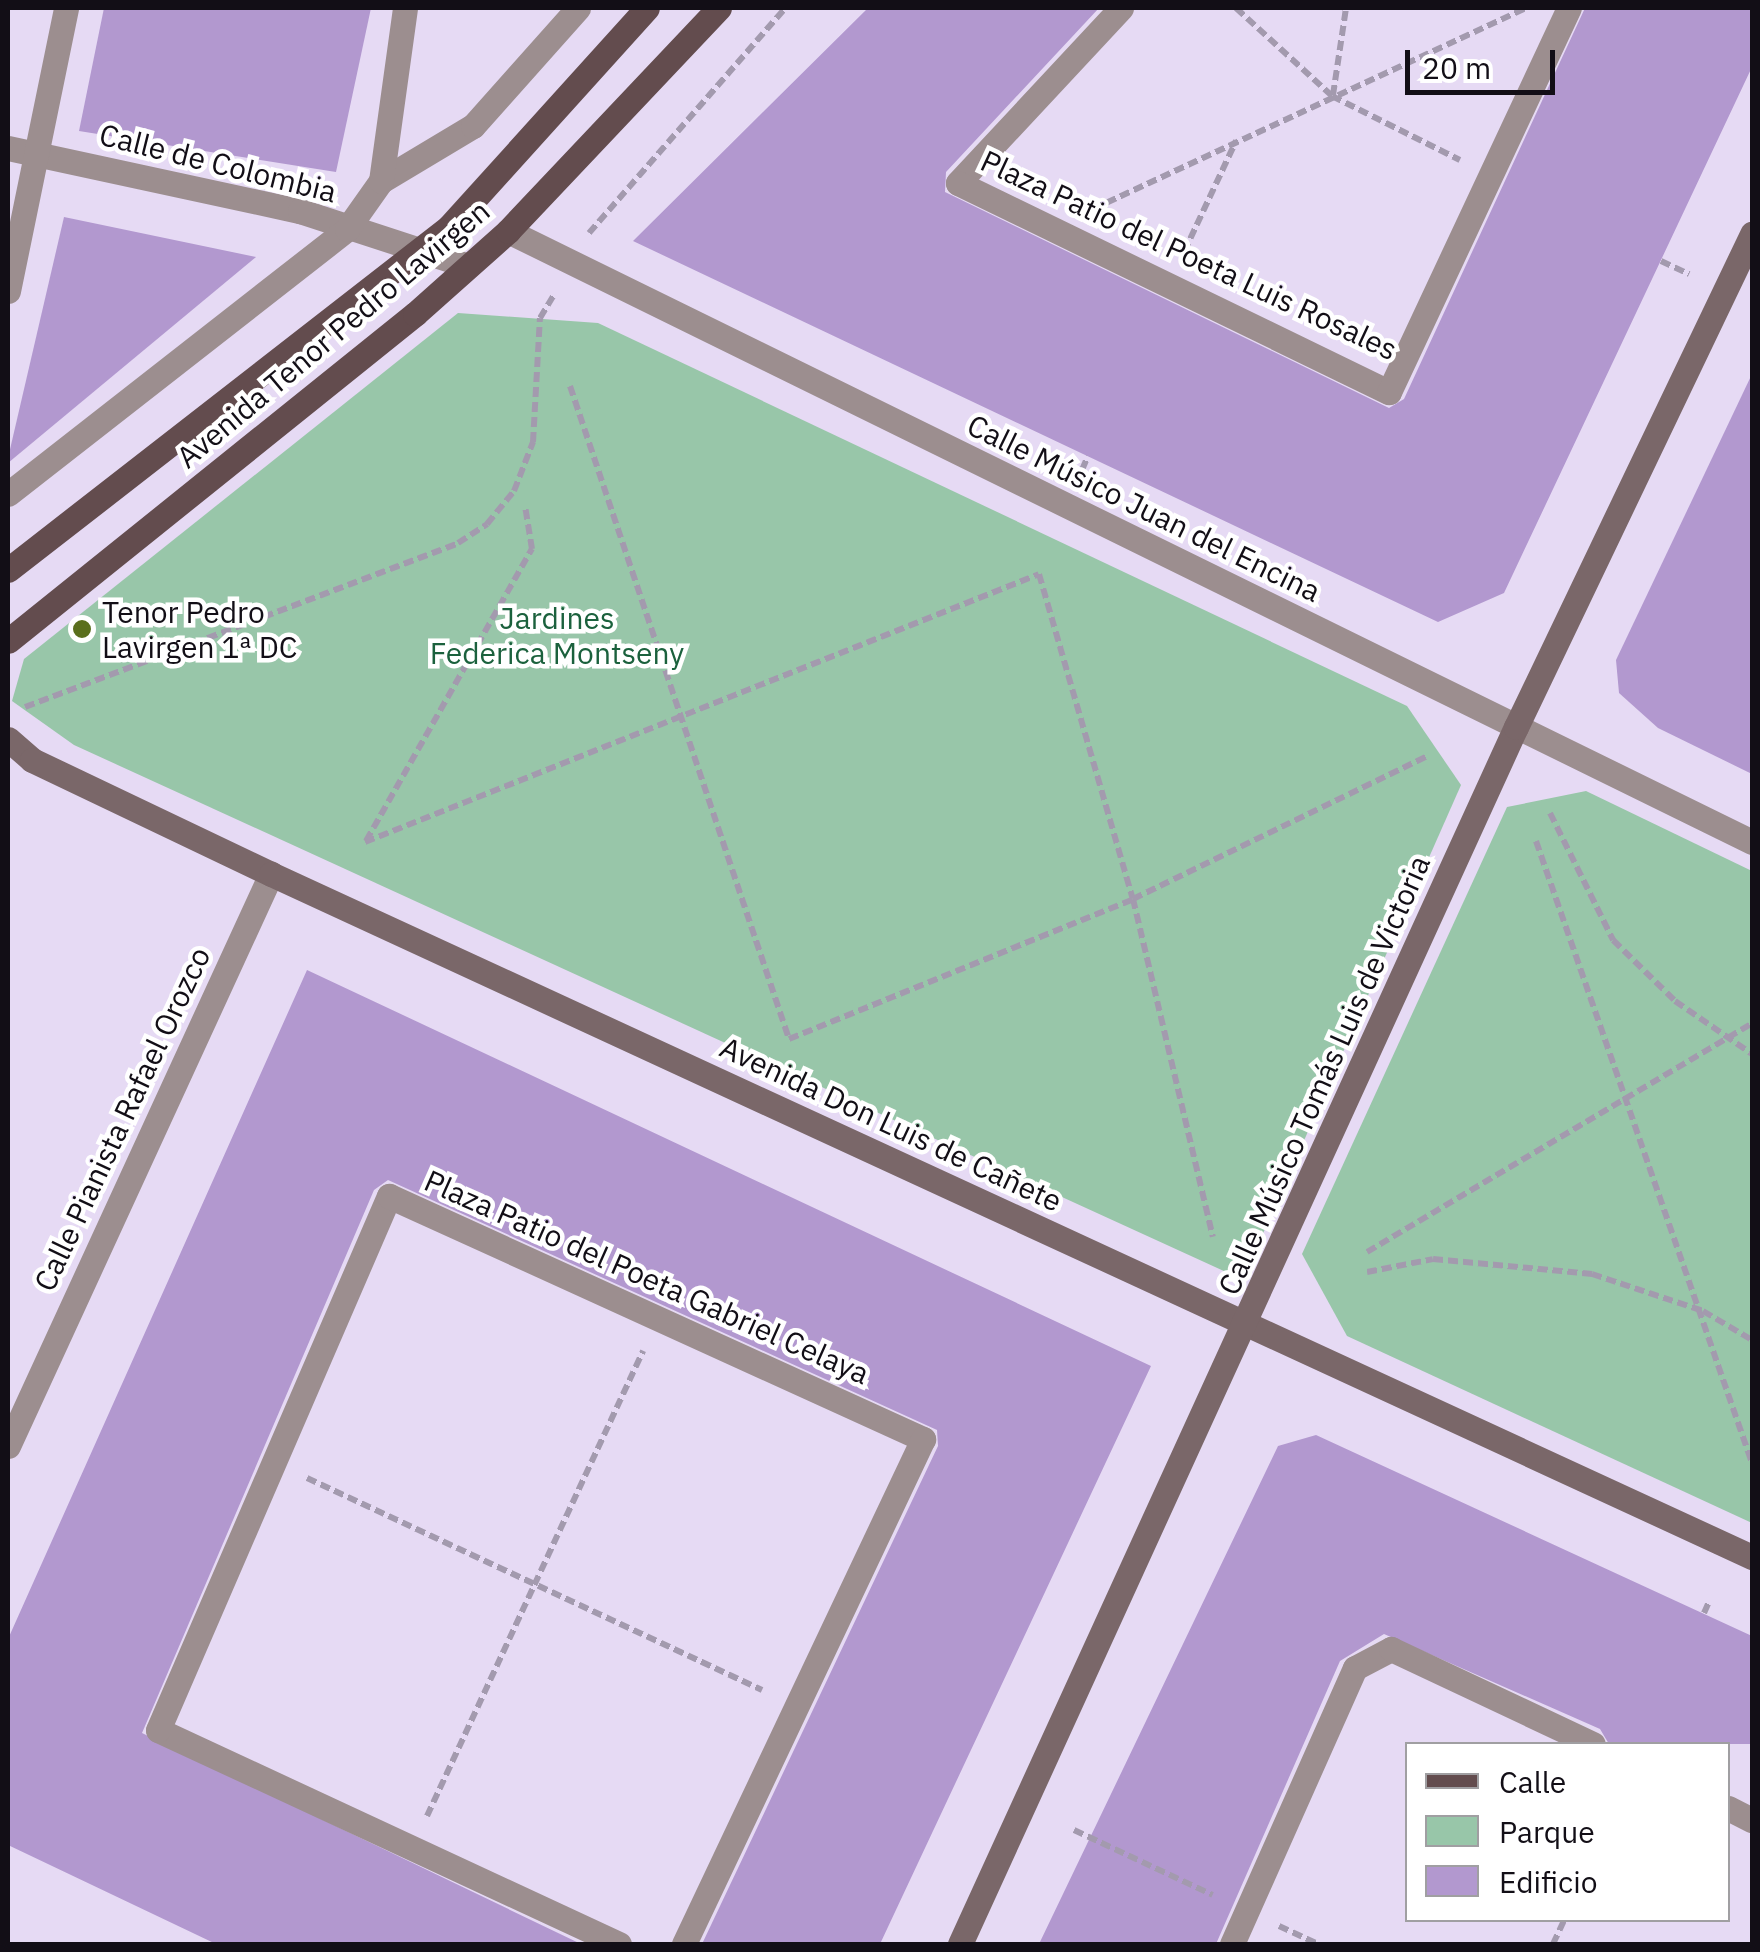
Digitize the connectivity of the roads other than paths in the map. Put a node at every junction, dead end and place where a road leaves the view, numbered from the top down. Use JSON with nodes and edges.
{"nodes":[{"id":1,"x":66,"y":8,"type":"edge"},
{"id":2,"x":405,"y":8,"type":"edge"},
{"id":3,"x":578,"y":8,"type":"edge"},
{"id":4,"x":647,"y":8,"type":"edge"},
{"id":5,"x":719,"y":8,"type":"edge"},
{"id":6,"x":1120,"y":8,"type":"edge"},
{"id":7,"x":1570,"y":8,"type":"edge"},
{"id":8,"x":8,"y":148,"type":"edge"},
{"id":9,"x":37,"y":153,"type":"junction"},
{"id":10,"x":381,"y":181,"type":"junction"},
{"id":11,"x":348,"y":229,"type":"junction"},
{"id":12,"x":508,"y":231,"type":"junction"},
{"id":13,"x":1752,"y":234,"type":"edge"},
{"id":14,"x":419,"y":251,"type":"junction"},
{"id":15,"x":468,"y":266,"type":"junction"},
{"id":16,"x":8,"y":291,"type":"edge"},
{"id":17,"x":8,"y":494,"type":"edge"},
{"id":18,"x":8,"y":570,"type":"edge"},
{"id":19,"x":8,"y":641,"type":"edge"},
{"id":20,"x":1516,"y":727,"type":"junction"},
{"id":21,"x":8,"y":739,"type":"edge"},
{"id":22,"x":1752,"y":842,"type":"edge"},
{"id":23,"x":270,"y":874,"type":"junction"},
{"id":24,"x":1248,"y":1324,"type":"junction"},
{"id":25,"x":8,"y":1446,"type":"edge"},
{"id":26,"x":1752,"y":1557,"type":"edge"},
{"id":27,"x":1589,"y":1742,"type":"edge"},
{"id":28,"x":619,"y":1944,"type":"edge"},
{"id":29,"x":684,"y":1944,"type":"edge"},
{"id":30,"x":960,"y":1944,"type":"edge"},
{"id":31,"x":1232,"y":1944,"type":"edge"}],
"edges":[{"from":1,"to":9,"type":"street"},
{"from":2,"to":10,"type":"street"},
{"from":3,"to":10,"type":"street"},
{"from":4,"to":14,"type":"main road","name":"Avenida Tenor Pedro Lavirgen"},
{"from":5,"to":12,"type":"main road","name":"Avenida Tenor Pedro Lavirgen"},
{"from":6,"to":7,"type":"street","name":"Plaza Patio del Poeta Luis Rosales"},
{"from":8,"to":9,"type":"street","name":"Calle de Colombia"},
{"from":9,"to":11,"type":"street","name":"Calle de Colombia"},
{"from":9,"to":16,"type":"street"},
{"from":10,"to":11,"type":"street"},
{"from":11,"to":14,"type":"street","name":"Calle de Colombia"},
{"from":11,"to":17,"type":"street"},
{"from":12,"to":15,"type":"main road","name":"Avenida Tenor Pedro Lavirgen"},
{"from":12,"to":20,"type":"street","name":"Calle Músico Juan del Encina"},
{"from":13,"to":20,"type":"street","name":"Calle Músico Tomás Luis de Victoria"},
{"from":14,"to":15,"type":"street","name":"Calle de Colombia"},
{"from":14,"to":18,"type":"main road","name":"Avenida Tenor Pedro Lavirgen"},
{"from":15,"to":19,"type":"main road","name":"Avenida Tenor Pedro Lavirgen"},
{"from":20,"to":22,"type":"street","name":"Calle Músico Juan del Encina"},
{"from":20,"to":24,"type":"street","name":"Calle Músico Tomás Luis de Victoria"},
{"from":21,"to":23,"type":"street","name":"Avenida Don Luis de Cañete"},
{"from":23,"to":24,"type":"street","name":"Avenida Don Luis de Cañete"},
{"from":23,"to":25,"type":"street","name":"Calle Pianista Rafael Orozco"},
{"from":24,"to":26,"type":"street","name":"Avenida Don Luis de Cañete"},
{"from":24,"to":30,"type":"street","name":"Calle Músico Tomás Luis de Victoria"},
{"from":27,"to":31,"type":"street"},
{"from":28,"to":29,"type":"street","name":"Plaza Patio del Poeta Gabriel Celaya"}]}
